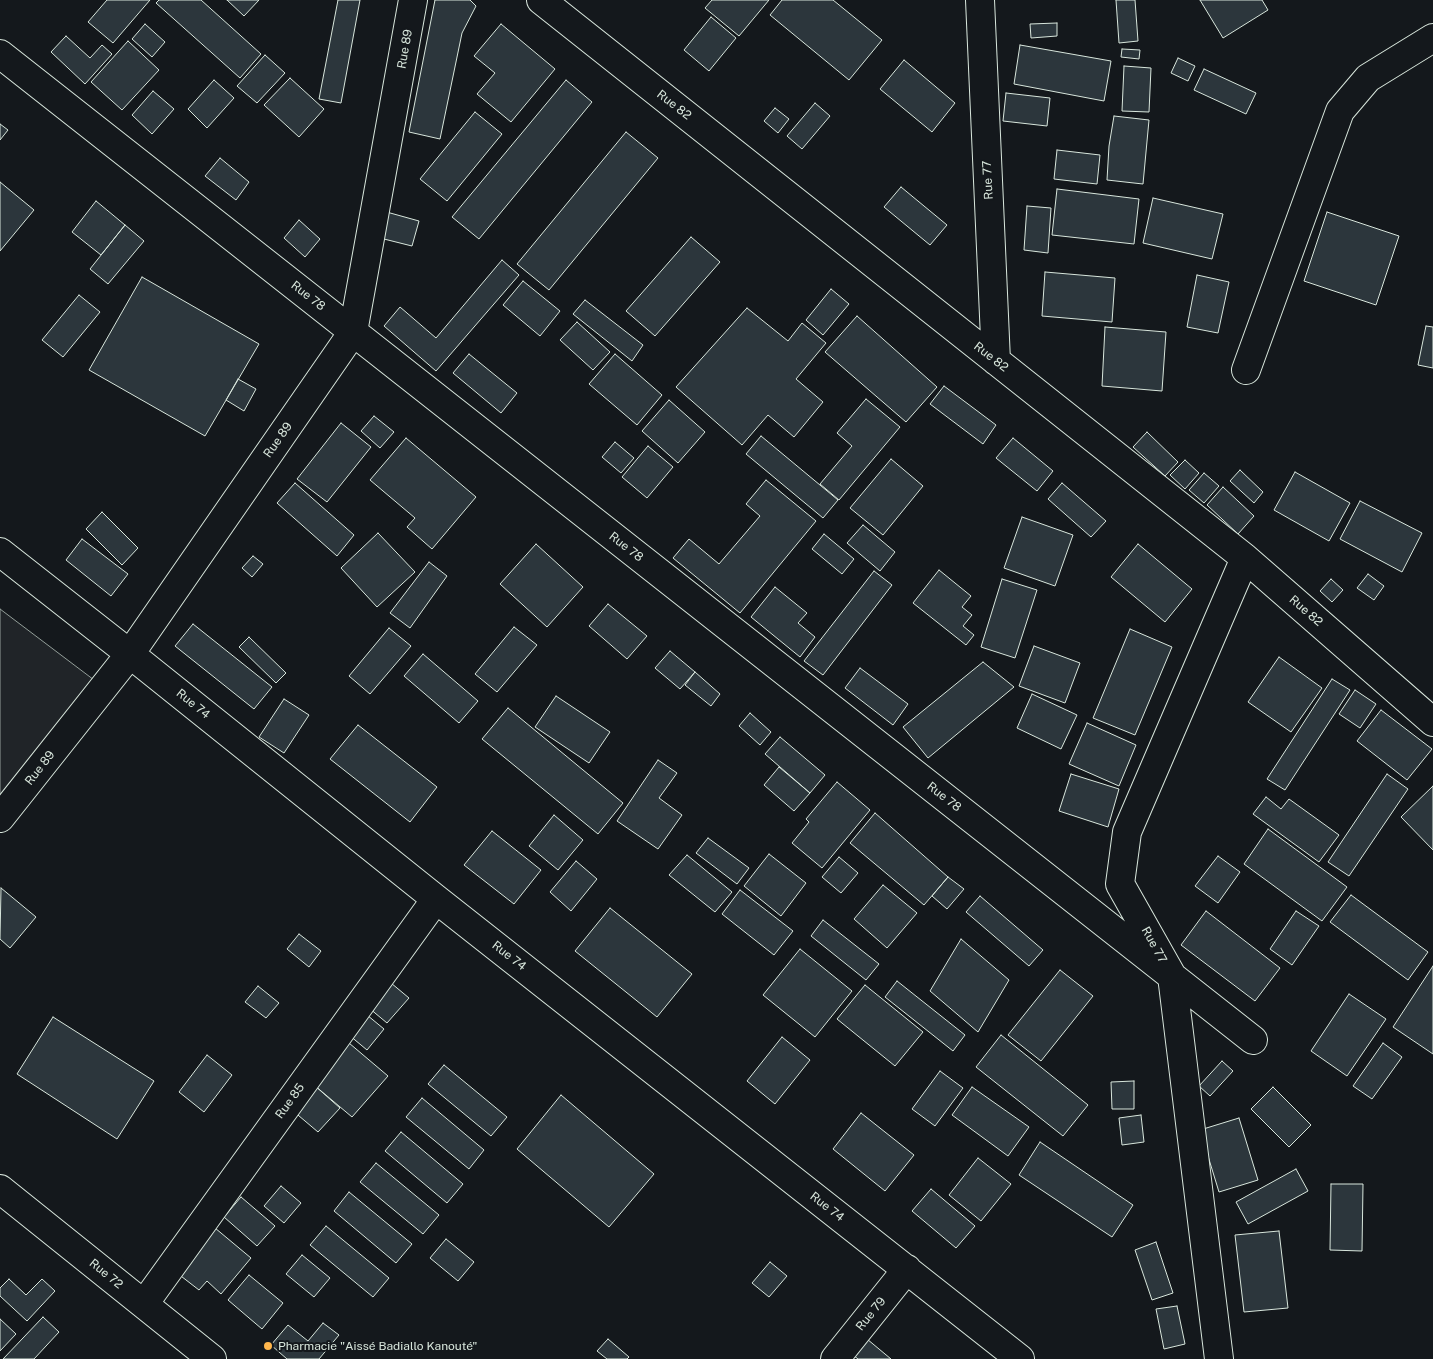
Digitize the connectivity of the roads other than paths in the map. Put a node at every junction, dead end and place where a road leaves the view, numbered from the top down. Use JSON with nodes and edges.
{"nodes":[{"id":1,"x":413,"y":0,"type":"edge"},
{"id":2,"x":541,"y":0,"type":"edge"},
{"id":3,"x":980,"y":0,"type":"edge"},
{"id":4,"x":1433,"y":38,"type":"edge"},
{"id":5,"x":0,"y":54,"type":"edge"},
{"id":6,"x":354,"y":332,"type":"junction"},
{"id":7,"x":996,"y":361,"type":"junction"},
{"id":8,"x":1246,"y":370,"type":"dead end"},
{"id":9,"x":0,"y":552,"type":"edge"},
{"id":10,"x":1245,"y":558,"type":"junction"},
{"id":11,"x":130,"y":654,"type":"junction"},
{"id":12,"x":1433,"y":722,"type":"edge"},
{"id":13,"x":0,"y":818,"type":"edge"},
{"id":14,"x":436,"y":899,"type":"junction"},
{"id":15,"x":1172,"y":976,"type":"junction"},
{"id":16,"x":1252,"y":1040,"type":"dead end"},
{"id":17,"x":0,"y":1189,"type":"edge"},
{"id":18,"x":907,"y":1270,"type":"junction"},
{"id":19,"x":144,"y":1304,"type":"junction"},
{"id":20,"x":212,"y":1359,"type":"edge"},
{"id":21,"x":835,"y":1359,"type":"edge"},
{"id":22,"x":1020,"y":1359,"type":"edge"},
{"id":23,"x":1219,"y":1359,"type":"edge"}],
"edges":[{"from":1,"to":6,"type":"street","name":"Rue 89"},
{"from":2,"to":7,"type":"street","name":"Rue 82"},
{"from":3,"to":7,"type":"street","name":"Rue 77"},
{"from":4,"to":8,"type":"street"},
{"from":5,"to":6,"type":"street","name":"Rue 78"},
{"from":6,"to":11,"type":"street","name":"Rue 89"},
{"from":6,"to":15,"type":"street","name":"Rue 78"},
{"from":7,"to":10,"type":"street","name":"Rue 82"},
{"from":9,"to":11,"type":"street","name":"Rue 74"},
{"from":10,"to":12,"type":"street","name":"Rue 82"},
{"from":10,"to":15,"type":"street","name":"Rue 77"},
{"from":11,"to":13,"type":"street","name":"Rue 89"},
{"from":11,"to":14,"type":"street","name":"Rue 74"},
{"from":14,"to":18,"type":"street","name":"Rue 74"},
{"from":14,"to":19,"type":"street","name":"Rue 85"},
{"from":15,"to":16,"type":"street","name":"Rue 78"},
{"from":15,"to":23,"type":"street","name":"Rue 77"},
{"from":17,"to":19,"type":"street","name":"Rue 72"},
{"from":18,"to":21,"type":"street","name":"Rue 79"},
{"from":18,"to":22,"type":"street","name":"Rue 74"},
{"from":19,"to":20,"type":"street","name":"Rue 72"}]}
